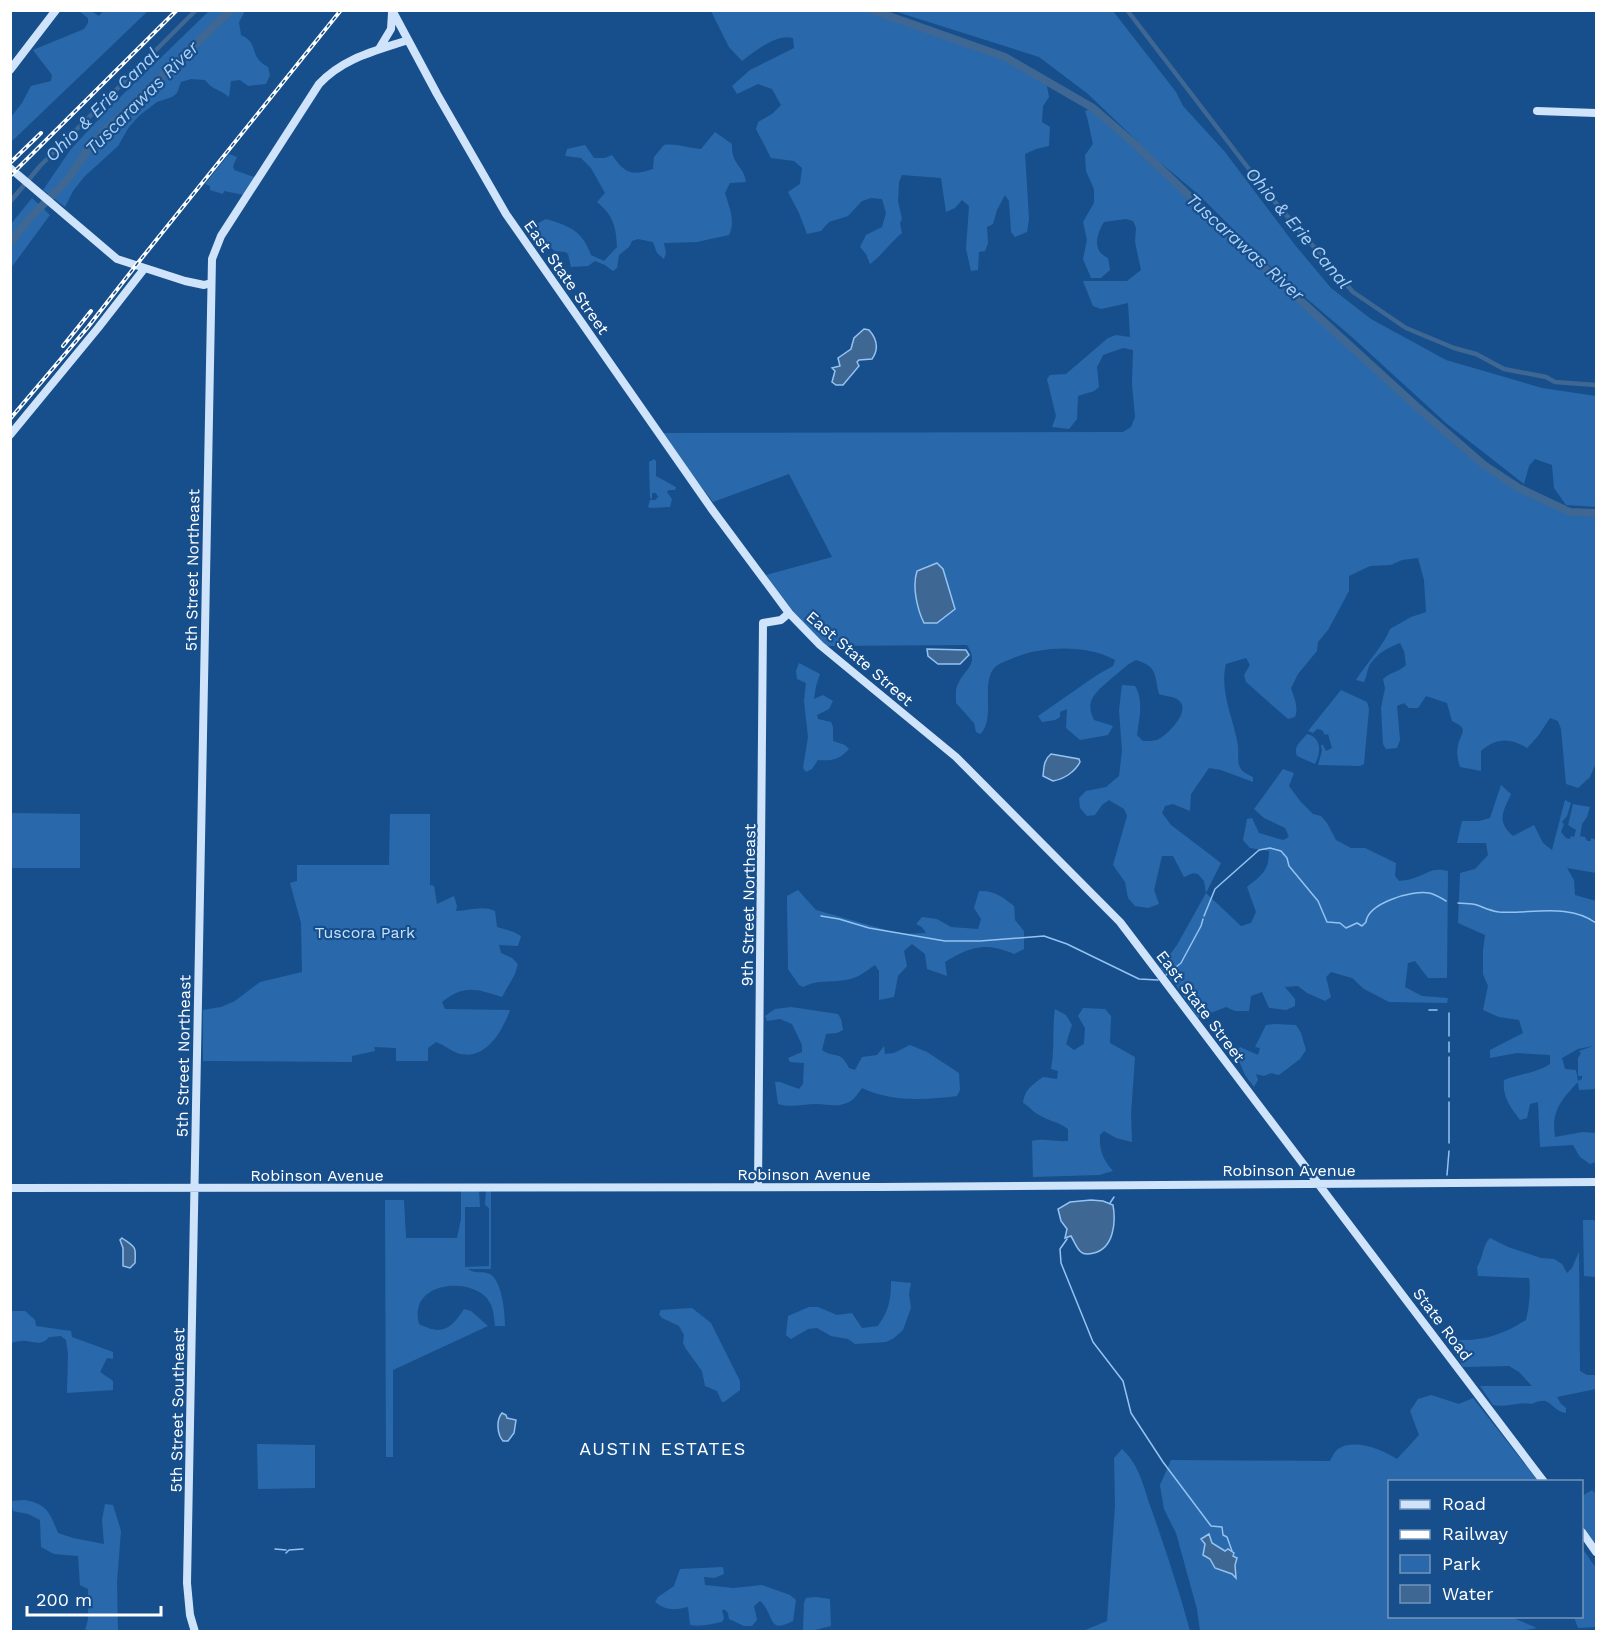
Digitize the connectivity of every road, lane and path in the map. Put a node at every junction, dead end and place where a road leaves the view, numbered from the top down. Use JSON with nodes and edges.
{"nodes":[{"id":1,"x":56,"y":10,"type":"edge"},
{"id":2,"x":392,"y":11,"type":"edge"},
{"id":3,"x":408,"y":40,"type":"junction"},
{"id":4,"x":379,"y":50,"type":"junction"},
{"id":5,"x":10,"y":70,"type":"edge"},
{"id":6,"x":1537,"y":111,"type":"dead end"},
{"id":7,"x":1596,"y":113,"type":"edge"},
{"id":8,"x":10,"y":168,"type":"edge"},
{"id":9,"x":144,"y":269,"type":"junction"},
{"id":10,"x":211,"y":283,"type":"junction"},
{"id":11,"x":10,"y":435,"type":"edge"},
{"id":12,"x":789,"y":614,"type":"junction"},
{"id":13,"x":1596,"y":1182,"type":"edge"},
{"id":14,"x":1319,"y":1184,"type":"junction"},
{"id":15,"x":758,"y":1187,"type":"junction"},
{"id":16,"x":10,"y":1188,"type":"edge"},
{"id":17,"x":195,"y":1189,"type":"junction"},
{"id":18,"x":1542,"y":1480,"type":"edge"},
{"id":19,"x":1583,"y":1535,"type":"edge"},
{"id":20,"x":1596,"y":1552,"type":"edge"},
{"id":21,"x":195,"y":1632,"type":"edge"}],
"edges":[{"from":1,"to":5,"type":"main road"},
{"from":2,"to":3,"type":"main road","name":"East State Street"},
{"from":2,"to":4,"type":"main road"},
{"from":3,"to":4,"type":"main road","name":"5th Street Northeast"},
{"from":3,"to":12,"type":"main road","name":"East State Street"},
{"from":4,"to":10,"type":"main road","name":"5th Street Northeast"},
{"from":6,"to":7,"type":"main road"},
{"from":8,"to":9,"type":"main road"},
{"from":9,"to":10,"type":"main road"},
{"from":9,"to":11,"type":"main road"},
{"from":10,"to":17,"type":"main road","name":"5th Street Northeast"},
{"from":12,"to":14,"type":"main road","name":"East State Street"},
{"from":12,"to":15,"type":"main road","name":"9th Street Northeast"},
{"from":13,"to":14,"type":"main road","name":"Robinson Avenue"},
{"from":14,"to":15,"type":"main road","name":"Robinson Avenue"},
{"from":14,"to":18,"type":"main road","name":"State Road"},
{"from":15,"to":17,"type":"main road","name":"Robinson Avenue"},
{"from":16,"to":17,"type":"main road","name":"Robinson Avenue"},
{"from":17,"to":21,"type":"main road","name":"5th Street Southeast"},
{"from":19,"to":20,"type":"main road"}]}
